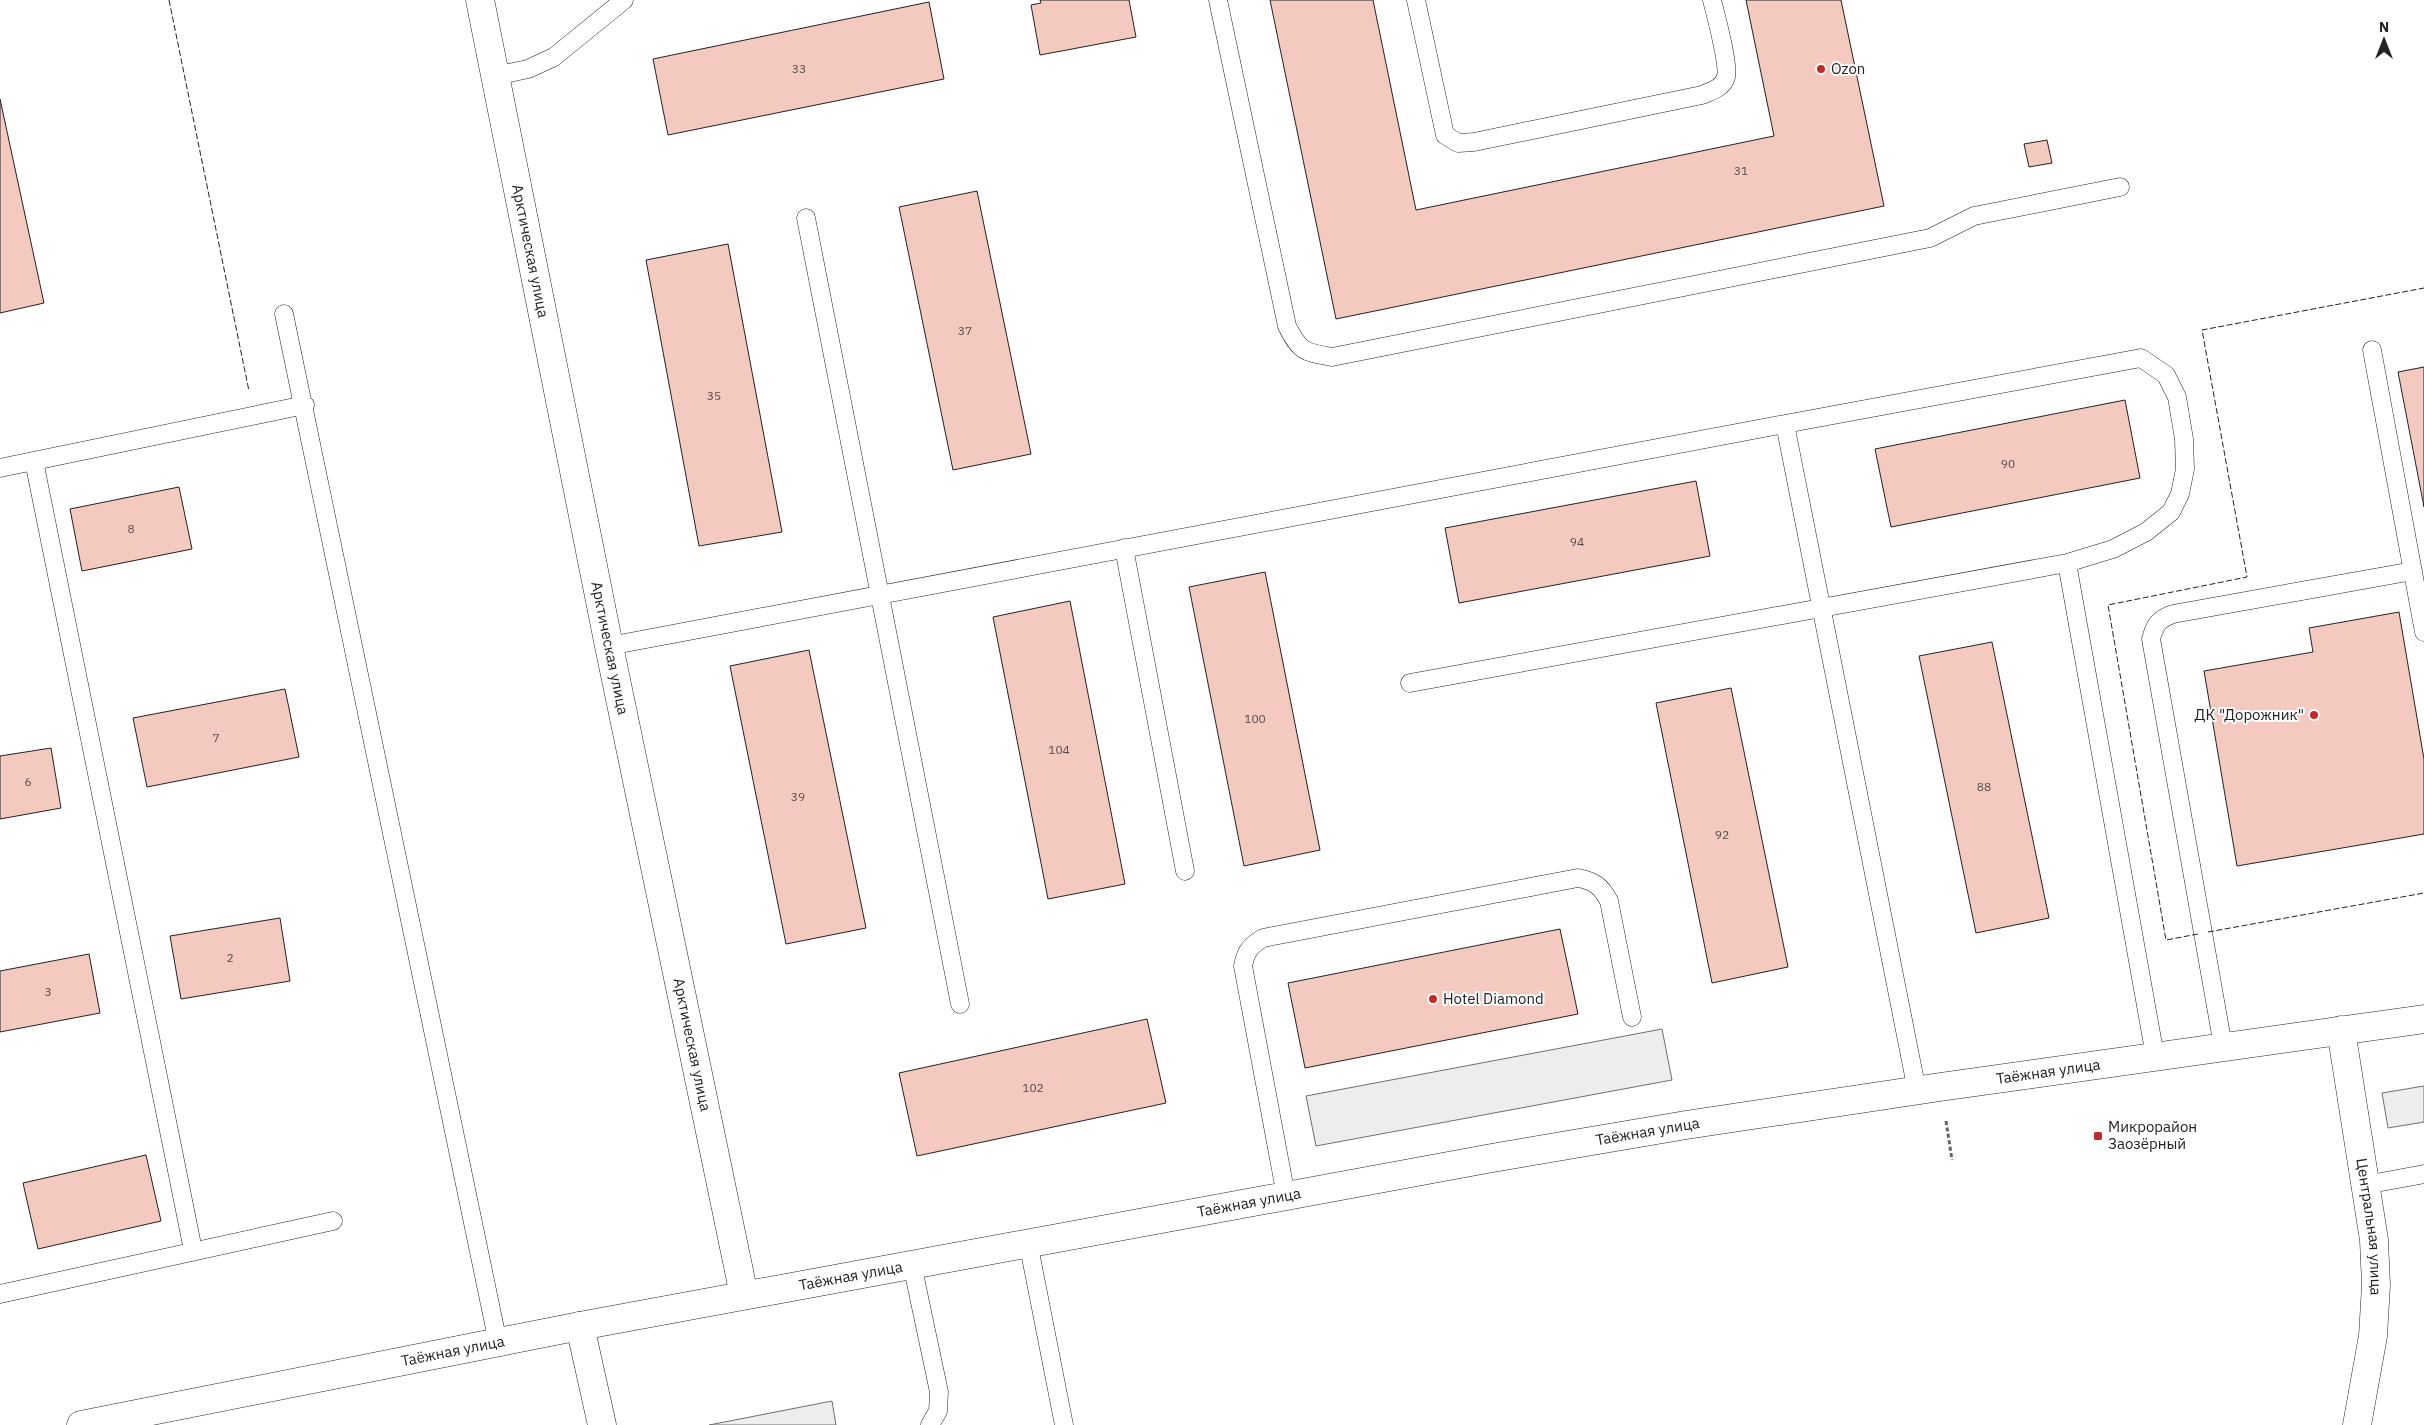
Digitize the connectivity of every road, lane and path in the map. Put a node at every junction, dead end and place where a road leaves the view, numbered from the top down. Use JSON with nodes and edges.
{"nodes":[{"id":1,"x":480,"y":0,"type":"edge"},
{"id":2,"x":624,"y":0,"type":"edge"},
{"id":3,"x":1218,"y":0,"type":"edge"},
{"id":4,"x":1416,"y":0,"type":"edge"},
{"id":5,"x":1712,"y":0,"type":"edge"},
{"id":6,"x":496,"y":76,"type":"junction"},
{"id":7,"x":2120,"y":187,"type":"dead end"},
{"id":8,"x":806,"y":218,"type":"dead end"},
{"id":9,"x":284,"y":314,"type":"dead end"},
{"id":10,"x":2372,"y":350,"type":"dead end"},
{"id":11,"x":305,"y":406,"type":"junction"},
{"id":12,"x":1785,"y":424,"type":"junction"},
{"id":13,"x":34,"y":461,"type":"junction"},
{"id":14,"x":0,"y":468,"type":"edge"},
{"id":15,"x":1124,"y":548,"type":"junction"},
{"id":16,"x":2067,"y":562,"type":"junction"},
{"id":17,"x":2413,"y":571,"type":"junction"},
{"id":18,"x":880,"y":595,"type":"junction"},
{"id":19,"x":1820,"y":607,"type":"junction"},
{"id":20,"x":2424,"y":632,"type":"edge"},
{"id":21,"x":609,"y":646,"type":"junction"},
{"id":22,"x":1410,"y":683,"type":"dead end"},
{"id":23,"x":1186,"y":870,"type":"dead end"},
{"id":24,"x":960,"y":1004,"type":"dead end"},
{"id":25,"x":1632,"y":1018,"type":"dead end"},
{"id":26,"x":2424,"y":1018,"type":"edge"},
{"id":27,"x":2341,"y":1030,"type":"junction"},
{"id":28,"x":2223,"y":1046,"type":"junction"},
{"id":29,"x":2155,"y":1056,"type":"junction"},
{"id":30,"x":1917,"y":1091,"type":"junction"},
{"id":31,"x":2424,"y":1174,"type":"edge"},
{"id":32,"x":2365,"y":1185,"type":"junction"},
{"id":33,"x":1286,"y":1196,"type":"junction"},
{"id":34,"x":333,"y":1221,"type":"dead end"},
{"id":35,"x":1028,"y":1242,"type":"junction"},
{"id":36,"x":193,"y":1250,"type":"junction"},
{"id":37,"x":912,"y":1264,"type":"junction"},
{"id":38,"x":0,"y":1294,"type":"edge"},
{"id":39,"x":744,"y":1295,"type":"junction"},
{"id":40,"x":580,"y":1326,"type":"junction"},
{"id":41,"x":498,"y":1343,"type":"junction"},
{"id":42,"x":81,"y":1425,"type":"edge"},
{"id":43,"x":602,"y":1425,"type":"edge"},
{"id":44,"x":930,"y":1425,"type":"edge"},
{"id":45,"x":1064,"y":1425,"type":"edge"},
{"id":46,"x":2357,"y":1425,"type":"edge"}],
"edges":[{"from":1,"to":6,"type":"street","name":"Арктическая улица"},
{"from":2,"to":6,"type":"lane"},
{"from":3,"to":7,"type":"lane"},
{"from":4,"to":5,"type":"lane"},
{"from":6,"to":21,"type":"street","name":"Арктическая улица"},
{"from":8,"to":18,"type":"lane"},
{"from":9,"to":11,"type":"lane"},
{"from":10,"to":17,"type":"lane"},
{"from":11,"to":13,"type":"lane"},
{"from":11,"to":41,"type":"lane"},
{"from":12,"to":15,"type":"lane"},
{"from":12,"to":16,"type":"lane"},
{"from":12,"to":19,"type":"lane"},
{"from":13,"to":14,"type":"lane"},
{"from":13,"to":36,"type":"lane"},
{"from":15,"to":18,"type":"lane"},
{"from":15,"to":23,"type":"lane"},
{"from":16,"to":19,"type":"lane"},
{"from":16,"to":29,"type":"lane"},
{"from":17,"to":20,"type":"lane"},
{"from":17,"to":28,"type":"lane"},
{"from":18,"to":21,"type":"lane"},
{"from":18,"to":24,"type":"lane"},
{"from":19,"to":22,"type":"lane"},
{"from":19,"to":30,"type":"lane"},
{"from":21,"to":39,"type":"street","name":"Арктическая улица"},
{"from":25,"to":33,"type":"lane"},
{"from":26,"to":27,"type":"street","name":"Таёжная улица"},
{"from":27,"to":28,"type":"street","name":"Таёжная улица"},
{"from":27,"to":32,"type":"street","name":"Центральная улица"},
{"from":28,"to":29,"type":"street","name":"Таёжная улица"},
{"from":29,"to":30,"type":"street","name":"Таёжная улица"},
{"from":30,"to":33,"type":"street","name":"Таёжная улица"},
{"from":31,"to":32,"type":"lane"},
{"from":32,"to":46,"type":"street","name":"Центральная улица"},
{"from":33,"to":35,"type":"street","name":"Таёжная улица"},
{"from":34,"to":36,"type":"lane"},
{"from":35,"to":37,"type":"street","name":"Таёжная улица"},
{"from":35,"to":45,"type":"lane"},
{"from":36,"to":38,"type":"lane"},
{"from":37,"to":39,"type":"street","name":"Таёжная улица"},
{"from":37,"to":44,"type":"lane"},
{"from":39,"to":40,"type":"street","name":"Таёжная улица"},
{"from":40,"to":41,"type":"street","name":"Таёжная улица"},
{"from":40,"to":43,"type":"street"},
{"from":41,"to":42,"type":"street","name":"Таёжная улица"}]}
